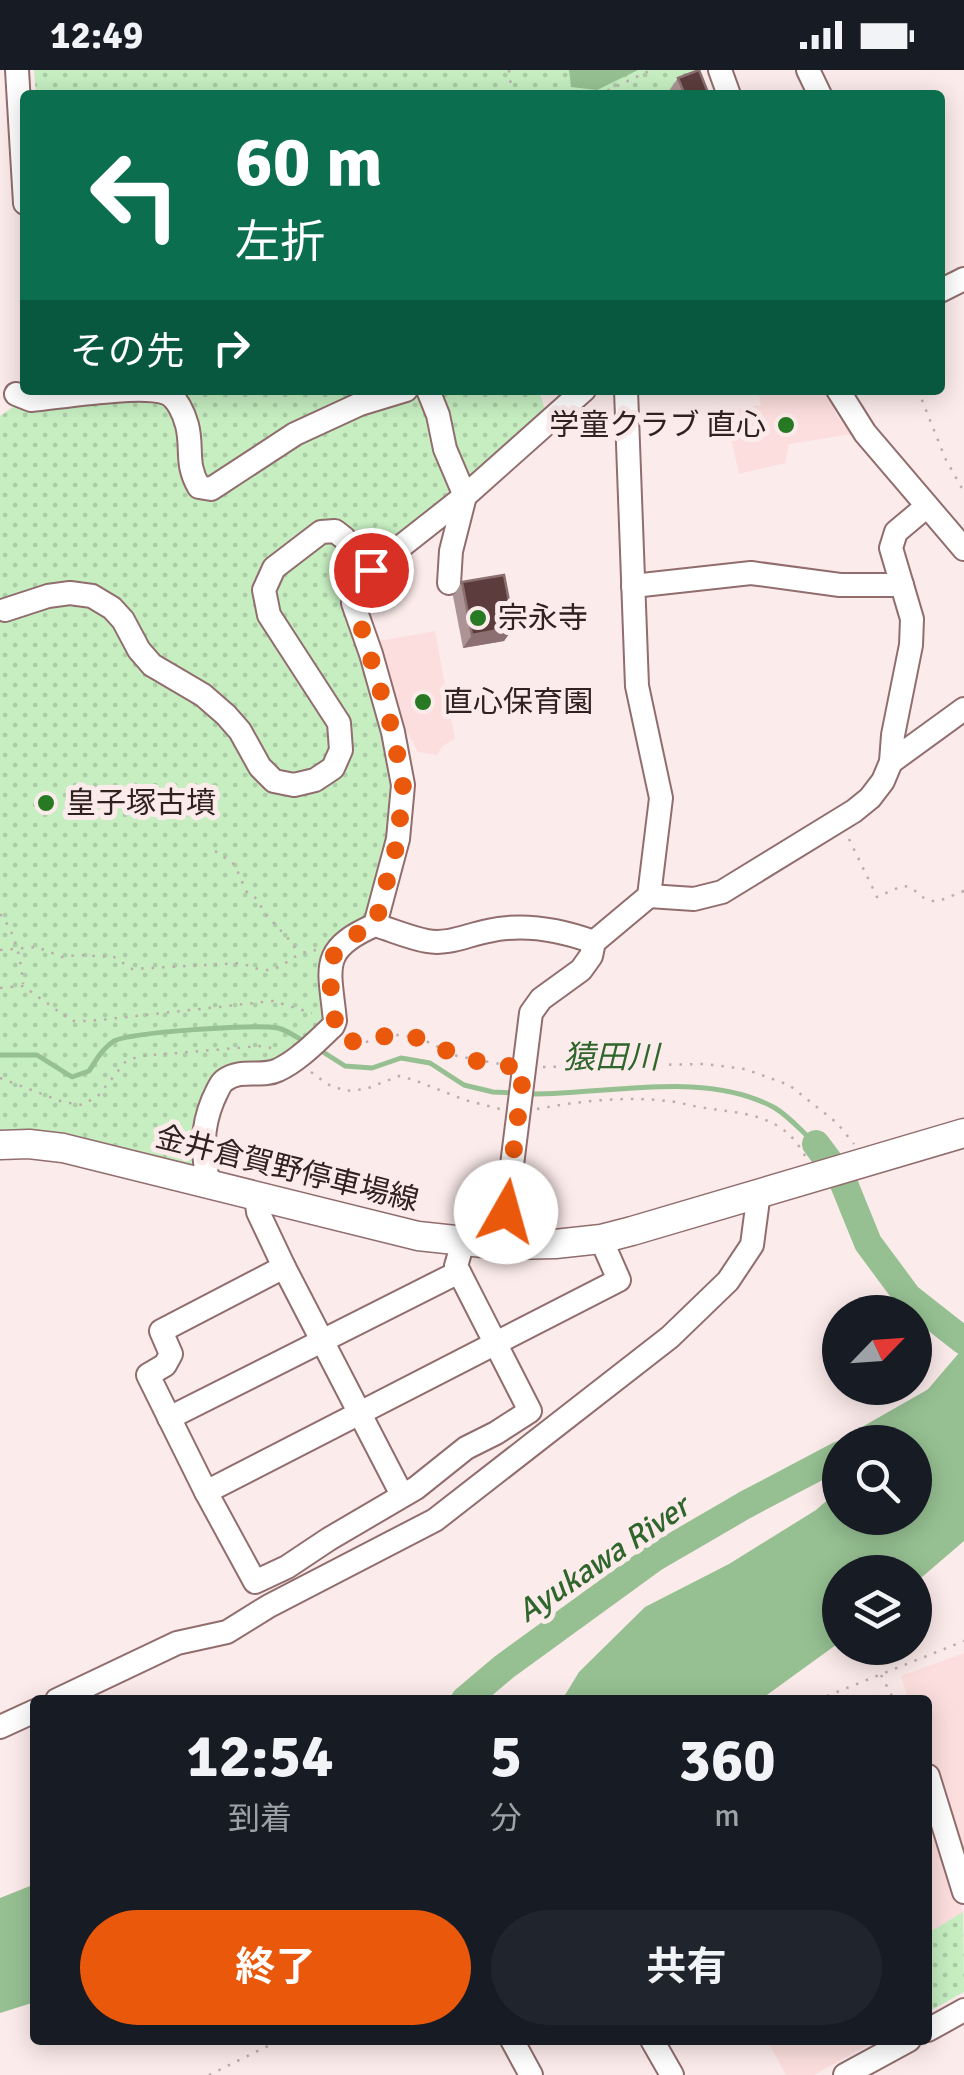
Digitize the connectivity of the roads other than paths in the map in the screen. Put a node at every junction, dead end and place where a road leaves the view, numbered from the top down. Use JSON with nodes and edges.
{"nodes":[{"id":1,"x":17,"y":70,"type":"edge"},
{"id":2,"x":20,"y":115,"type":"edge"},
{"id":3,"x":14,"y":394,"type":"edge"},
{"id":4,"x":84,"y":395,"type":"edge"},
{"id":5,"x":170,"y":395,"type":"edge"},
{"id":6,"x":390,"y":395,"type":"edge"},
{"id":7,"x":430,"y":395,"type":"edge"},
{"id":8,"x":578,"y":395,"type":"edge"},
{"id":9,"x":626,"y":395,"type":"edge"},
{"id":10,"x":841,"y":395,"type":"edge"},
{"id":11,"x":464,"y":496,"type":"junction"},
{"id":12,"x":927,"y":506,"type":"junction"},
{"id":13,"x":964,"y":548,"type":"edge"},
{"id":14,"x":371,"y":570,"type":"junction"},
{"id":15,"x":450,"y":582,"type":"dead end"},
{"id":16,"x":902,"y":585,"type":"junction"},
{"id":17,"x":633,"y":586,"type":"junction"},
{"id":18,"x":2,"y":606,"type":"edge"},
{"id":19,"x":964,"y":709,"type":"edge"},
{"id":20,"x":891,"y":762,"type":"junction"},
{"id":21,"x":649,"y":896,"type":"junction"},
{"id":22,"x":375,"y":925,"type":"junction"},
{"id":23,"x":594,"y":942,"type":"junction"},
{"id":24,"x":964,"y":1133,"type":"edge"},
{"id":25,"x":0,"y":1144,"type":"edge"},
{"id":26,"x":209,"y":1184,"type":"junction"},
{"id":27,"x":758,"y":1192,"type":"junction"},
{"id":28,"x":256,"y":1196,"type":"junction"},
{"id":29,"x":601,"y":1238,"type":"junction"},
{"id":30,"x":463,"y":1242,"type":"junction"},
{"id":31,"x":502,"y":1245,"type":"junction"},
{"id":32,"x":284,"y":1267,"type":"junction"},
{"id":33,"x":459,"y":1272,"type":"junction"},
{"id":34,"x":323,"y":1341,"type":"junction"},
{"id":35,"x":496,"y":1343,"type":"junction"},
{"id":36,"x":360,"y":1412,"type":"junction"},
{"id":37,"x":169,"y":1418,"type":"junction"},
{"id":38,"x":206,"y":1492,"type":"junction"},
{"id":39,"x":402,"y":1495,"type":"junction"},
{"id":40,"x":68,"y":1695,"type":"edge"},
{"id":41,"x":30,"y":1713,"type":"edge"},
{"id":42,"x":0,"y":1728,"type":"edge"},
{"id":43,"x":932,"y":1789,"type":"edge"},
{"id":44,"x":964,"y":1892,"type":"edge"},
{"id":45,"x":964,"y":2010,"type":"edge"},
{"id":46,"x":932,"y":2028,"type":"edge"},
{"id":47,"x":515,"y":2045,"type":"edge"},
{"id":48,"x":655,"y":2045,"type":"edge"},
{"id":49,"x":900,"y":2045,"type":"edge"},
{"id":50,"x":531,"y":2075,"type":"edge"},
{"id":51,"x":672,"y":2075,"type":"edge"},
{"id":52,"x":845,"y":2075,"type":"edge"}],
"edges":[{"from":1,"to":2,"type":"street"},
{"from":3,"to":4,"type":"street"},
{"from":5,"to":6,"type":"street"},
{"from":7,"to":11,"type":"street"},
{"from":8,"to":11,"type":"street"},
{"from":9,"to":17,"type":"street"},
{"from":10,"to":12,"type":"street"},
{"from":11,"to":14,"type":"street"},
{"from":11,"to":15,"type":"street"},
{"from":12,"to":13,"type":"street"},
{"from":12,"to":16,"type":"street"},
{"from":14,"to":18,"type":"street"},
{"from":14,"to":22,"type":"street"},
{"from":16,"to":17,"type":"street"},
{"from":16,"to":20,"type":"street"},
{"from":17,"to":21,"type":"street"},
{"from":19,"to":20,"type":"street"},
{"from":20,"to":21,"type":"street"},
{"from":21,"to":23,"type":"street"},
{"from":22,"to":23,"type":"street"},
{"from":22,"to":26,"type":"street"},
{"from":23,"to":31,"type":"street"},
{"from":24,"to":27,"type":"main road","name":"金井倉賀野停車場線"},
{"from":25,"to":26,"type":"main road","name":"金井倉賀野停車場線"},
{"from":26,"to":28,"type":"main road","name":"金井倉賀野停車場線"},
{"from":27,"to":29,"type":"main road","name":"金井倉賀野停車場線"},
{"from":27,"to":40,"type":"street"},
{"from":28,"to":30,"type":"main road","name":"金井倉賀野停車場線"},
{"from":28,"to":32,"type":"street"},
{"from":29,"to":31,"type":"main road","name":"金井倉賀野停車場線"},
{"from":29,"to":35,"type":"street"},
{"from":30,"to":31,"type":"main road","name":"金井倉賀野停車場線"},
{"from":30,"to":33,"type":"street"},
{"from":32,"to":34,"type":"street"},
{"from":32,"to":37,"type":"street"},
{"from":33,"to":34,"type":"street"},
{"from":33,"to":35,"type":"street"},
{"from":34,"to":36,"type":"street"},
{"from":34,"to":37,"type":"street"},
{"from":35,"to":36,"type":"street"},
{"from":35,"to":39,"type":"street"},
{"from":36,"to":38,"type":"street"},
{"from":36,"to":39,"type":"street"},
{"from":37,"to":38,"type":"street"},
{"from":38,"to":39,"type":"street"},
{"from":41,"to":42,"type":"street"},
{"from":43,"to":44,"type":"street"},
{"from":45,"to":46,"type":"street"},
{"from":47,"to":50,"type":"street"},
{"from":48,"to":51,"type":"street"},
{"from":49,"to":52,"type":"street"}]}
